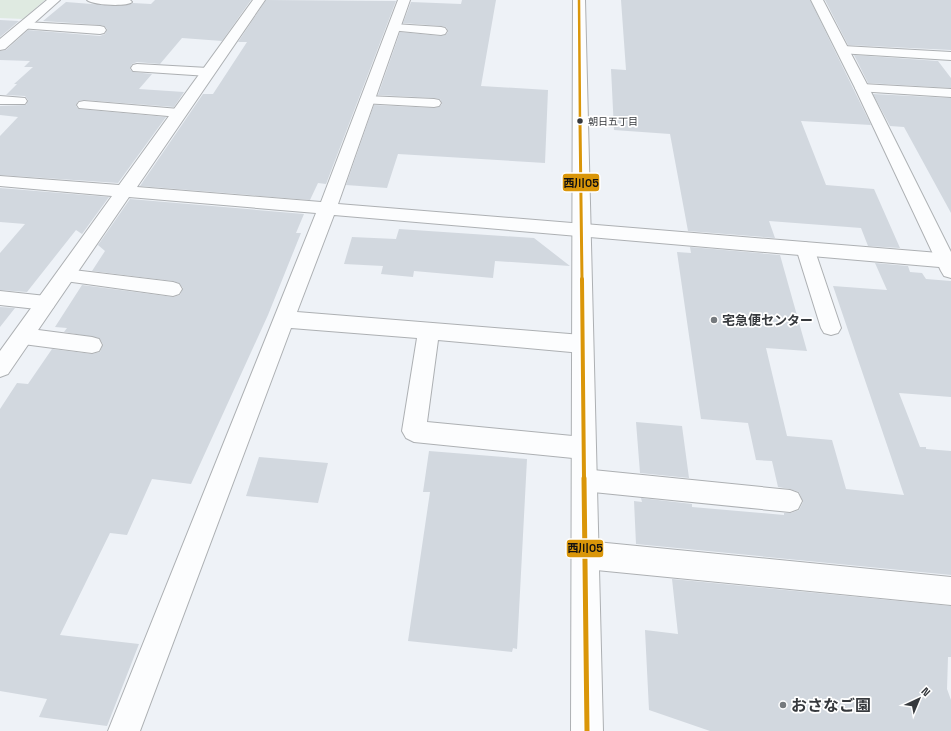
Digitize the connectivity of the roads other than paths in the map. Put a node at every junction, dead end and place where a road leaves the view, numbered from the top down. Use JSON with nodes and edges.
{"nodes":[{"id":1,"x":54,"y":0,"type":"edge"},
{"id":2,"x":93,"y":0,"type":"edge"},
{"id":3,"x":259,"y":0,"type":"edge"},
{"id":4,"x":404,"y":0,"type":"edge"},
{"id":5,"x":579,"y":0,"type":"edge"},
{"id":6,"x":817,"y":0,"type":"edge"},
{"id":7,"x":126,"y":2,"type":"dead end"},
{"id":8,"x":24,"y":26,"type":"junction"},
{"id":9,"x":394,"y":28,"type":"junction"},
{"id":10,"x":100,"y":30,"type":"dead end"},
{"id":11,"x":441,"y":31,"type":"dead end"},
{"id":12,"x":0,"y":46,"type":"edge"},
{"id":13,"x":843,"y":50,"type":"junction"},
{"id":14,"x":951,"y":56,"type":"edge"},
{"id":15,"x":137,"y":68,"type":"dead end"},
{"id":16,"x":208,"y":72,"type":"junction"},
{"id":17,"x":862,"y":88,"type":"junction"},
{"id":18,"x":951,"y":93,"type":"edge"},
{"id":19,"x":0,"y":100,"type":"edge"},
{"id":20,"x":367,"y":100,"type":"junction"},
{"id":21,"x":20,"y":101,"type":"dead end"},
{"id":22,"x":434,"y":103,"type":"dead end"},
{"id":23,"x":84,"y":105,"type":"dead end"},
{"id":24,"x":179,"y":114,"type":"junction"},
{"id":25,"x":0,"y":181,"type":"edge"},
{"id":26,"x":124,"y":192,"type":"junction"},
{"id":27,"x":327,"y":209,"type":"junction"},
{"id":28,"x":581,"y":229,"type":"junction"},
{"id":29,"x":804,"y":248,"type":"junction"},
{"id":30,"x":949,"y":264,"type":"edge"},
{"id":31,"x":65,"y":275,"type":"junction"},
{"id":32,"x":174,"y":289,"type":"dead end"},
{"id":33,"x":0,"y":298,"type":"edge"},
{"id":34,"x":46,"y":302,"type":"junction"},
{"id":35,"x":284,"y":319,"type":"junction"},
{"id":36,"x":831,"y":328,"type":"dead end"},
{"id":37,"x":430,"y":331,"type":"junction"},
{"id":38,"x":22,"y":336,"type":"junction"},
{"id":39,"x":582,"y":344,"type":"junction"},
{"id":40,"x":92,"y":345,"type":"dead end"},
{"id":41,"x":0,"y":368,"type":"edge"},
{"id":42,"x":583,"y":448,"type":"junction"},
{"id":43,"x":583,"y":480,"type":"junction"},
{"id":44,"x":790,"y":501,"type":"dead end"},
{"id":45,"x":586,"y":555,"type":"junction"},
{"id":46,"x":951,"y":591,"type":"edge"},
{"id":47,"x":124,"y":731,"type":"edge"},
{"id":48,"x":587,"y":731,"type":"edge"}],
"edges":[{"from":1,"to":8,"type":"street"},
{"from":2,"to":7,"type":"lane"},
{"from":3,"to":16,"type":"street"},
{"from":4,"to":9,"type":"street"},
{"from":5,"to":28,"type":"street"},
{"from":6,"to":13,"type":"street"},
{"from":8,"to":10,"type":"lane"},
{"from":8,"to":12,"type":"street"},
{"from":9,"to":11,"type":"lane"},
{"from":9,"to":20,"type":"street"},
{"from":13,"to":14,"type":"lane"},
{"from":13,"to":17,"type":"street"},
{"from":15,"to":16,"type":"lane"},
{"from":16,"to":24,"type":"street"},
{"from":17,"to":18,"type":"lane"},
{"from":17,"to":30,"type":"street"},
{"from":19,"to":21,"type":"lane"},
{"from":20,"to":22,"type":"lane"},
{"from":20,"to":27,"type":"street"},
{"from":23,"to":24,"type":"lane"},
{"from":24,"to":26,"type":"street"},
{"from":25,"to":26,"type":"street"},
{"from":26,"to":27,"type":"street"},
{"from":26,"to":31,"type":"street"},
{"from":27,"to":28,"type":"street"},
{"from":27,"to":35,"type":"street"},
{"from":28,"to":29,"type":"street"},
{"from":28,"to":39,"type":"street"},
{"from":29,"to":30,"type":"street"},
{"from":29,"to":36,"type":"lane"},
{"from":31,"to":32,"type":"lane"},
{"from":31,"to":34,"type":"street"},
{"from":33,"to":34,"type":"lane"},
{"from":34,"to":38,"type":"street"},
{"from":35,"to":37,"type":"street"},
{"from":35,"to":47,"type":"street"},
{"from":37,"to":39,"type":"street"},
{"from":37,"to":42,"type":"street"},
{"from":38,"to":40,"type":"lane"},
{"from":38,"to":41,"type":"street"},
{"from":39,"to":42,"type":"street"},
{"from":42,"to":43,"type":"street"},
{"from":43,"to":44,"type":"lane"},
{"from":43,"to":45,"type":"street"},
{"from":45,"to":46,"type":"street"},
{"from":45,"to":48,"type":"street"}]}
